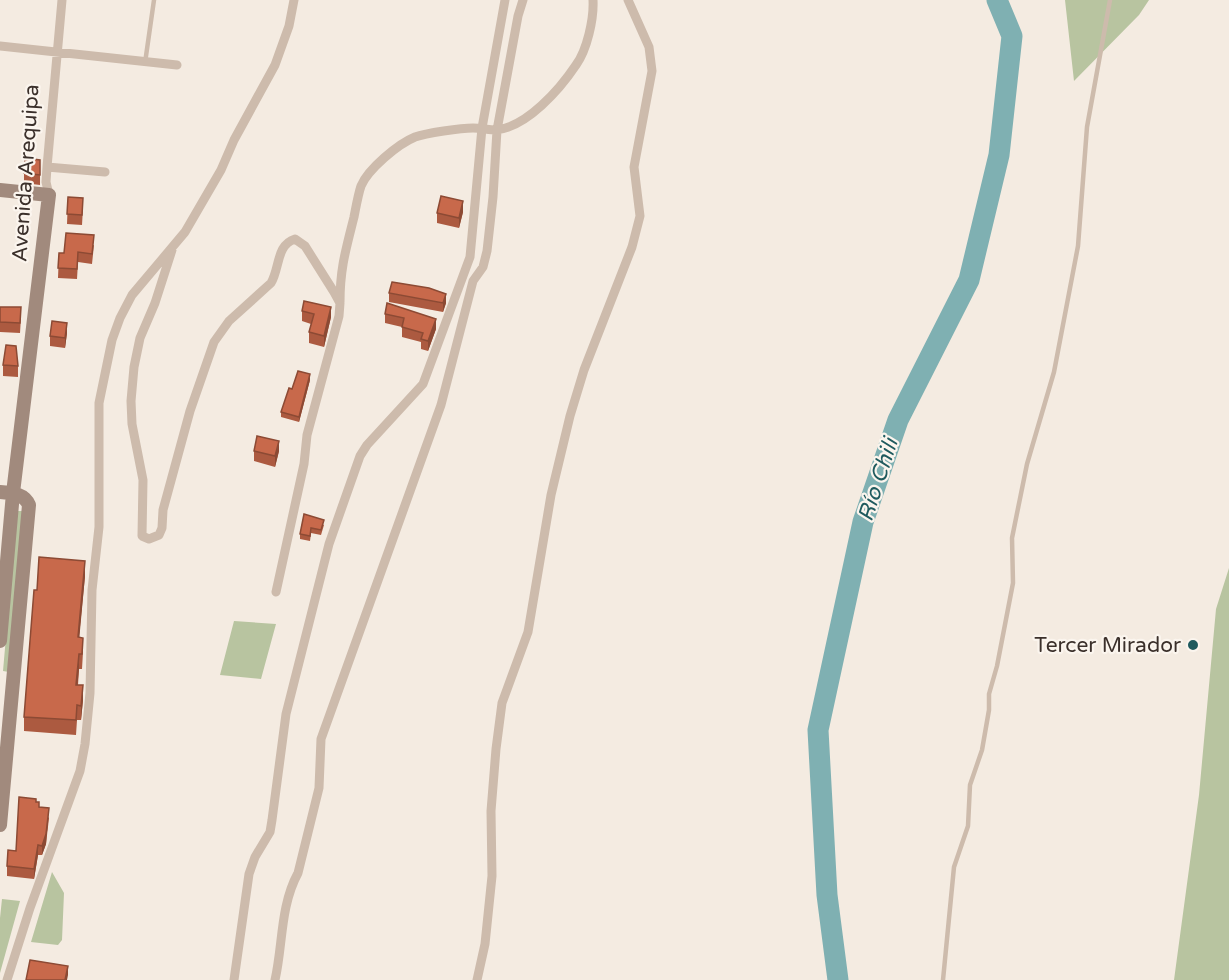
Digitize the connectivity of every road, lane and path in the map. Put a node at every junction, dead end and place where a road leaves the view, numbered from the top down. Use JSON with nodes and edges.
{"nodes":[{"id":1,"x":62,"y":0,"type":"edge"},
{"id":2,"x":154,"y":0,"type":"edge"},
{"id":3,"x":294,"y":0,"type":"edge"},
{"id":4,"x":505,"y":0,"type":"edge"},
{"id":5,"x":523,"y":0,"type":"edge"},
{"id":6,"x":593,"y":0,"type":"edge"},
{"id":7,"x":628,"y":0,"type":"edge"},
{"id":8,"x":1110,"y":0,"type":"edge"},
{"id":9,"x":0,"y":46,"type":"edge"},
{"id":10,"x":56,"y":53,"type":"junction"},
{"id":11,"x":145,"y":63,"type":"junction"},
{"id":12,"x":177,"y":65,"type":"dead end"},
{"id":13,"x":482,"y":128,"type":"junction"},
{"id":14,"x":497,"y":130,"type":"junction"},
{"id":15,"x":47,"y":167,"type":"junction"},
{"id":16,"x":105,"y":172,"type":"dead end"},
{"id":17,"x":0,"y":190,"type":"edge"},
{"id":18,"x":49,"y":195,"type":"junction"},
{"id":19,"x":175,"y":244,"type":"junction"},
{"id":20,"x":340,"y":303,"type":"junction"},
{"id":21,"x":7,"y":493,"type":"edge"},
{"id":22,"x":276,"y":592,"type":"dead end"},
{"id":23,"x":0,"y":640,"type":"edge"},
{"id":24,"x":6,"y":692,"type":"edge"},
{"id":25,"x":0,"y":825,"type":"edge"},
{"id":26,"x":7,"y":980,"type":"edge"},
{"id":27,"x":234,"y":980,"type":"edge"},
{"id":28,"x":275,"y":980,"type":"edge"},
{"id":29,"x":477,"y":980,"type":"edge"},
{"id":30,"x":943,"y":980,"type":"edge"}],
"edges":[{"from":1,"to":10,"type":"street","name":"Avenida Arequipa"},
{"from":2,"to":11,"type":"lane"},
{"from":3,"to":19,"type":"street"},
{"from":4,"to":13,"type":"street"},
{"from":5,"to":14,"type":"street"},
{"from":6,"to":14,"type":"street"},
{"from":7,"to":29,"type":"street"},
{"from":8,"to":30,"type":"lane"},
{"from":9,"to":10,"type":"street"},
{"from":10,"to":11,"type":"street"},
{"from":10,"to":15,"type":"street","name":"Avenida Arequipa"},
{"from":11,"to":12,"type":"street"},
{"from":13,"to":14,"type":"street"},
{"from":13,"to":20,"type":"street"},
{"from":13,"to":27,"type":"street"},
{"from":14,"to":28,"type":"street"},
{"from":15,"to":16,"type":"street"},
{"from":15,"to":18,"type":"street","name":"Avenida Arequipa"},
{"from":17,"to":18,"type":"main road"},
{"from":18,"to":21,"type":"main road","name":"Avenida Arequipa"},
{"from":19,"to":20,"type":"street"},
{"from":19,"to":26,"type":"street"},
{"from":20,"to":22,"type":"street"},
{"from":21,"to":23,"type":"main road","name":"Avenida Arequipa"},
{"from":21,"to":24,"type":"main road"},
{"from":24,"to":25,"type":"main road"}]}
